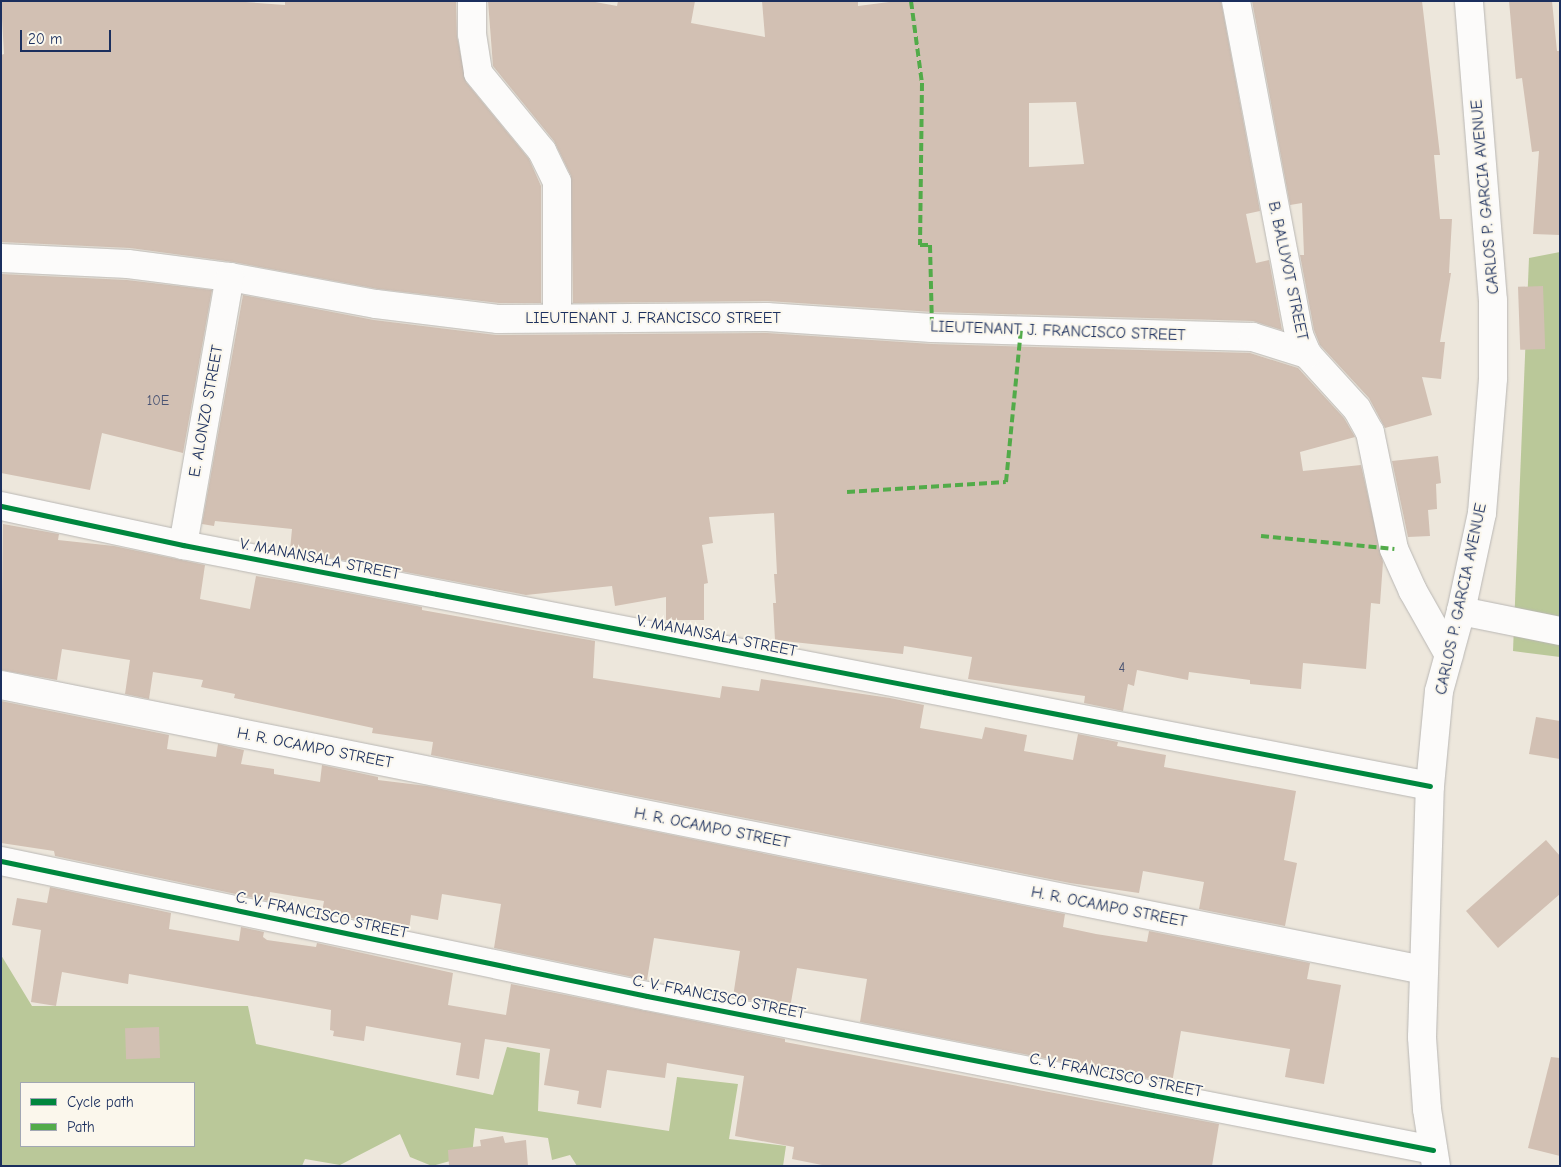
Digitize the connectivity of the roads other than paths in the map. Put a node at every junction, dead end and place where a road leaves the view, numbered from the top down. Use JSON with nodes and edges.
{"nodes":[{"id":1,"x":472,"y":1,"type":"edge"},
{"id":2,"x":1236,"y":1,"type":"edge"},
{"id":3,"x":1469,"y":1,"type":"edge"},
{"id":4,"x":1,"y":258,"type":"edge"},
{"id":5,"x":230,"y":277,"type":"junction"},
{"id":6,"x":556,"y":317,"type":"junction"},
{"id":7,"x":1307,"y":354,"type":"junction"},
{"id":8,"x":1,"y":506,"type":"edge"},
{"id":9,"x":183,"y":545,"type":"junction"},
{"id":10,"x":1461,"y":610,"type":"junction"},
{"id":11,"x":1560,"y":631,"type":"edge"},
{"id":12,"x":1449,"y":655,"type":"junction"},
{"id":13,"x":1,"y":686,"type":"edge"},
{"id":14,"x":1430,"y":786,"type":"junction"},
{"id":15,"x":1,"y":860,"type":"edge"},
{"id":16,"x":1423,"y":970,"type":"junction"},
{"id":17,"x":1434,"y":1158,"type":"edge"}],
"edges":[{"from":1,"to":6,"type":"street"},
{"from":2,"to":7,"type":"street","name":"B. BALUYOT STREET"},
{"from":3,"to":10,"type":"street","name":"CARLOS P. GARCIA AVENUE"},
{"from":4,"to":5,"type":"street","name":"LIEUTENANT J. FRANCISCO STREET"},
{"from":5,"to":6,"type":"street","name":"LIEUTENANT J. FRANCISCO STREET"},
{"from":5,"to":9,"type":"street","name":"E. ALONZO STREET"},
{"from":6,"to":7,"type":"street","name":"LIEUTENANT J. FRANCISCO STREET"},
{"from":7,"to":12,"type":"street","name":"B. BALUYOT STREET"},
{"from":8,"to":9,"type":"street","name":"V. MANANSALA STREET"},
{"from":9,"to":14,"type":"street","name":"V. MANANSALA STREET"},
{"from":10,"to":11,"type":"street"},
{"from":10,"to":12,"type":"street","name":"CARLOS P. GARCIA AVENUE"},
{"from":12,"to":14,"type":"street","name":"CARLOS P. GARCIA AVENUE"},
{"from":13,"to":16,"type":"street","name":"H. R. OCAMPO STREET"},
{"from":14,"to":16,"type":"street","name":"CARLOS P. GARCIA AVENUE"},
{"from":15,"to":17,"type":"street","name":"C. V. FRANCISCO STREET"},
{"from":16,"to":17,"type":"street","name":"CARLOS P. GARCIA AVENUE"}]}
